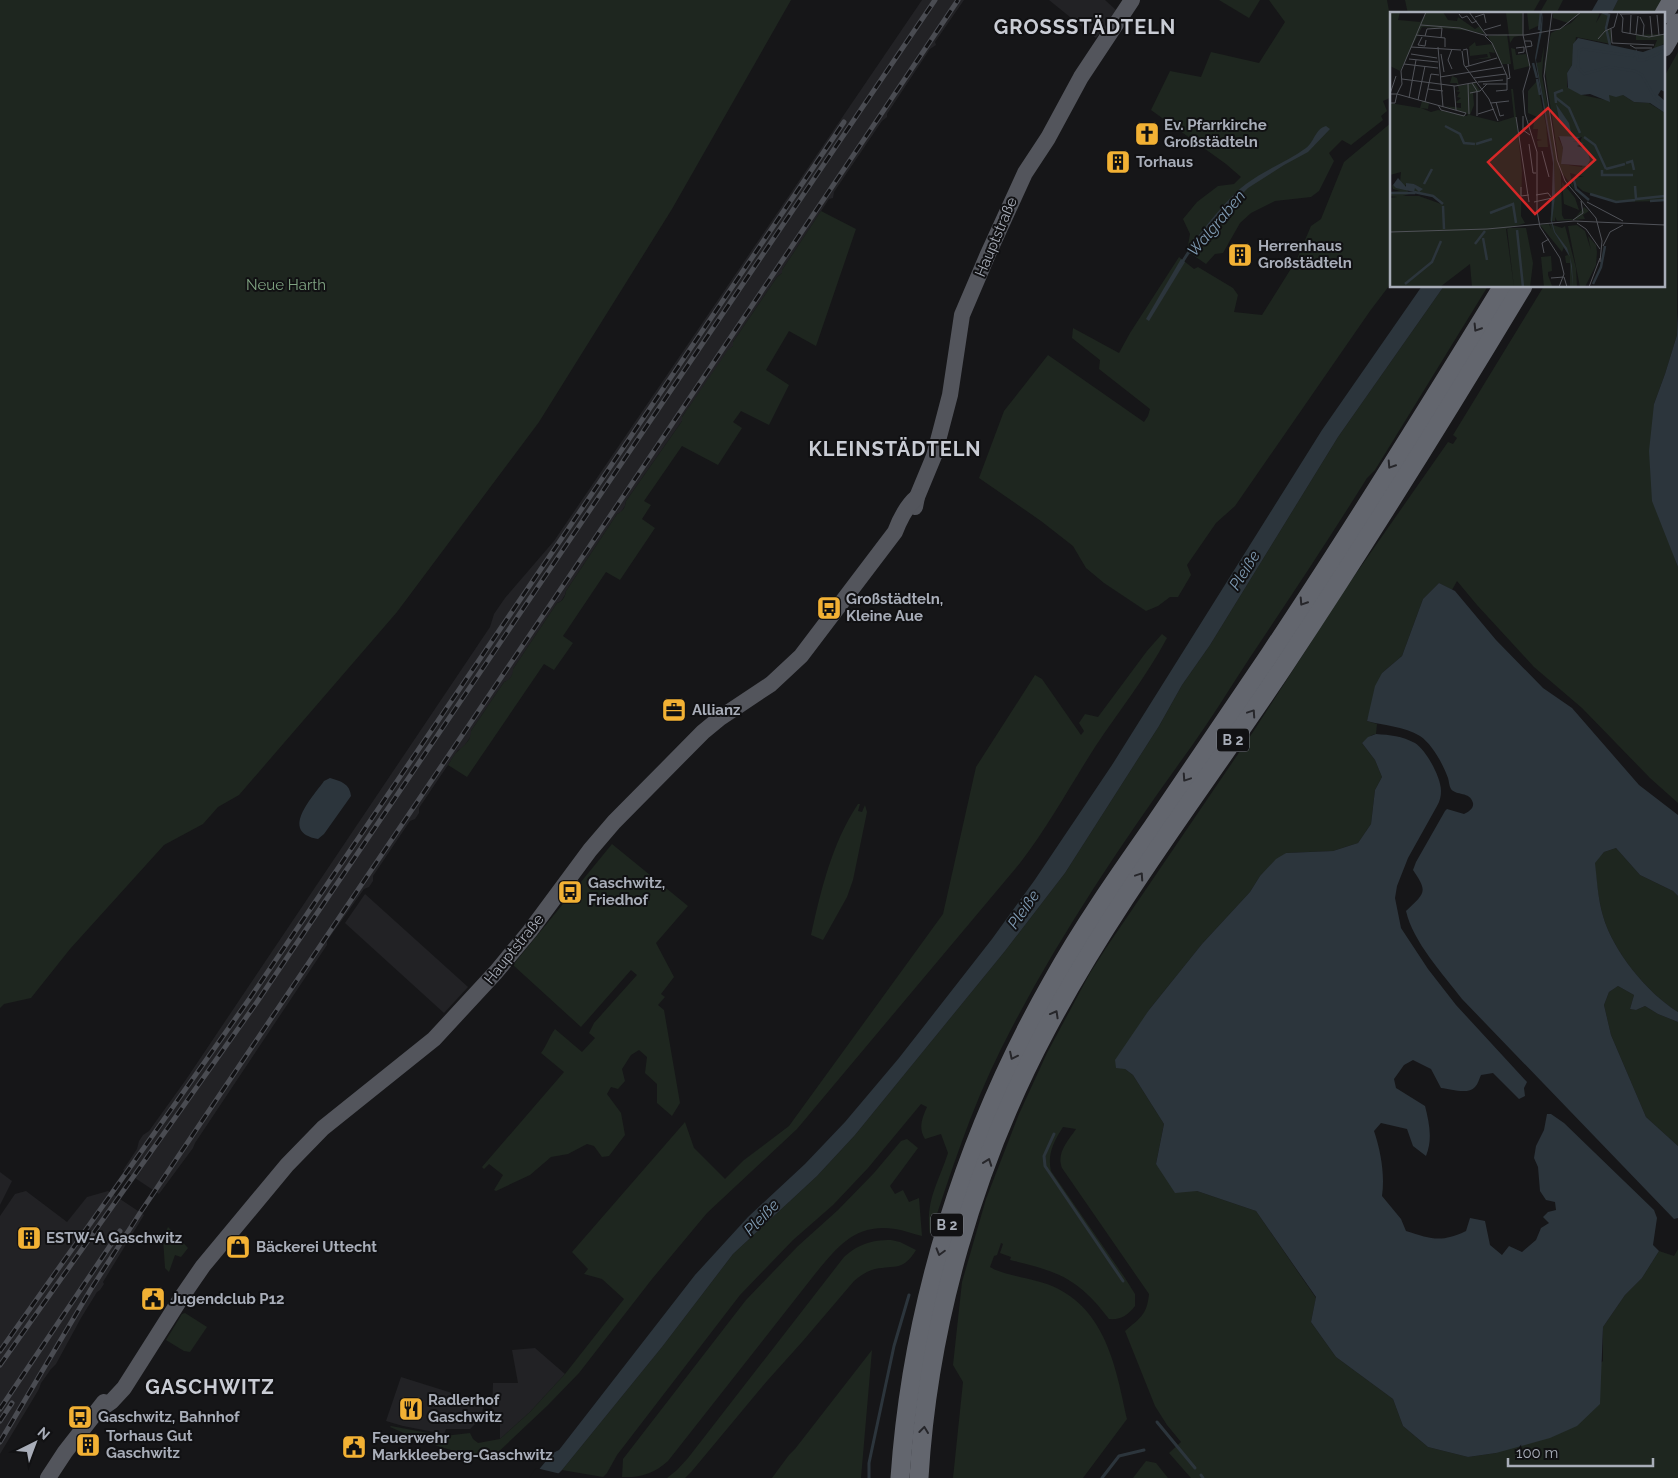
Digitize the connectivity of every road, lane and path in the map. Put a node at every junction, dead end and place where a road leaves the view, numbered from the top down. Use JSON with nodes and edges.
{"nodes":[{"id":1,"x":1132,"y":0,"type":"edge"},
{"id":2,"x":1672,"y":0,"type":"edge"},
{"id":3,"x":1665,"y":12,"type":"edge"},
{"id":4,"x":1678,"y":23,"type":"edge"},
{"id":5,"x":1666,"y":44,"type":"edge"},
{"id":6,"x":1502,"y":288,"type":"edge"},
{"id":7,"x":1522,"y":288,"type":"edge"},
{"id":8,"x":48,"y":1478,"type":"edge"},
{"id":9,"x":900,"y":1478,"type":"edge"},
{"id":10,"x":919,"y":1478,"type":"edge"}],
"edges":[{"from":1,"to":8,"type":"main road","name":"Hauptstraße"},
{"from":2,"to":3,"type":"highway"},
{"from":4,"to":5,"type":"highway"},
{"from":6,"to":9,"type":"highway","number":"B 2","one_way":true},
{"from":10,"to":7,"type":"highway","number":"B 2","one_way":true}]}
